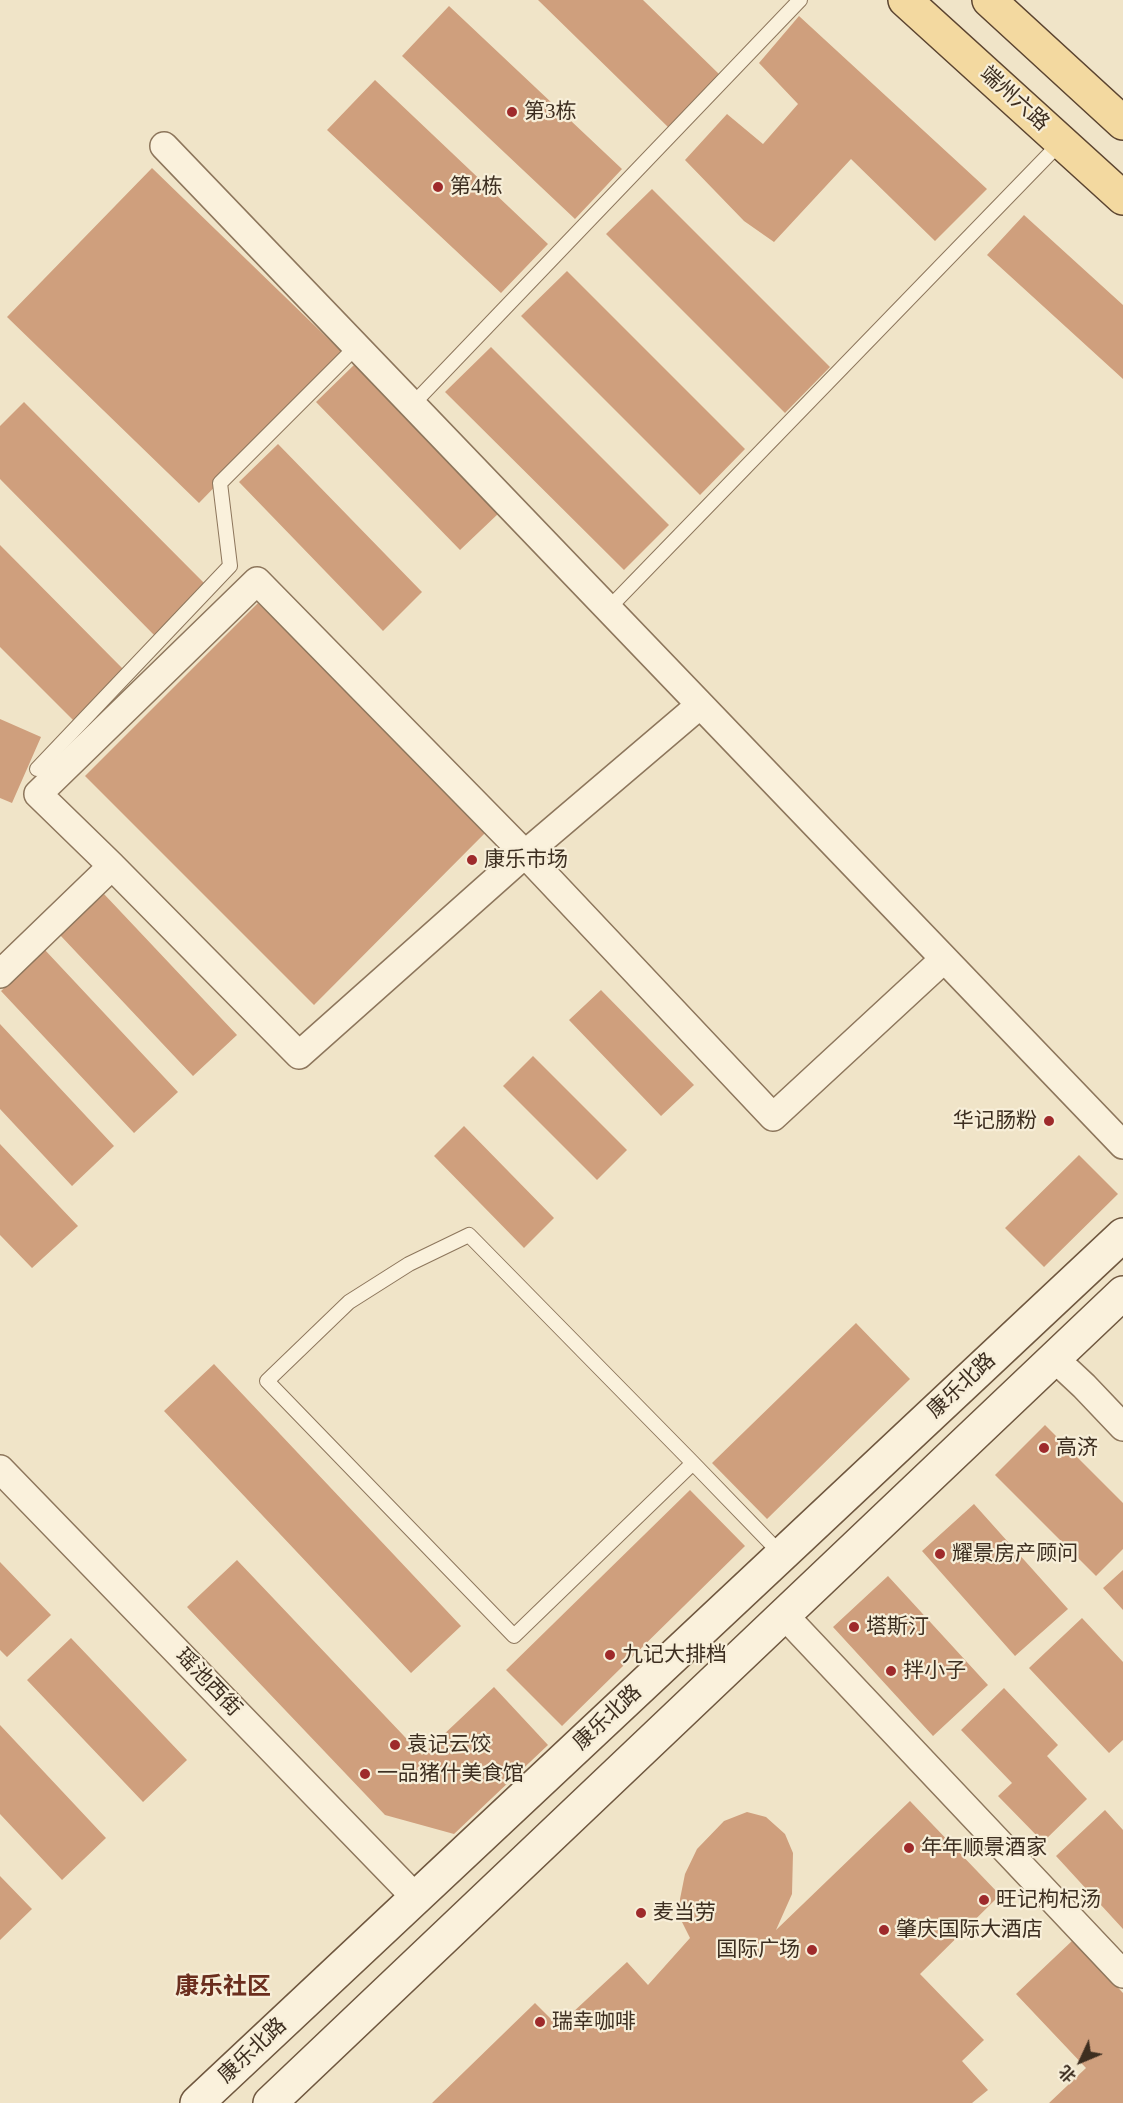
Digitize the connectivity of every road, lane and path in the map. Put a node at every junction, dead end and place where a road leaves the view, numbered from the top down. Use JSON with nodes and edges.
{"nodes":[{"id":1,"x":800,"y":0,"type":"edge"},
{"id":2,"x":905,"y":0,"type":"edge"},
{"id":3,"x":989,"y":0,"type":"edge"},
{"id":4,"x":1123,"y":123,"type":"edge"},
{"id":5,"x":1061,"y":142,"type":"junction"},
{"id":6,"x":164,"y":146,"type":"dead end"},
{"id":7,"x":1123,"y":198,"type":"edge"},
{"id":8,"x":356,"y":347,"type":"junction"},
{"id":9,"x":412,"y":405,"type":"junction"},
{"id":10,"x":608,"y":609,"type":"junction"},
{"id":11,"x":700,"y":705,"type":"junction"},
{"id":12,"x":37,"y":769,"type":"dead end"},
{"id":13,"x":525,"y":854,"type":"junction"},
{"id":14,"x":112,"y":866,"type":"junction"},
{"id":15,"x":944,"y":959,"type":"junction"},
{"id":16,"x":0,"y":974,"type":"edge"},
{"id":17,"x":1123,"y":1146,"type":"edge"},
{"id":18,"x":1123,"y":1235,"type":"edge"},
{"id":19,"x":1123,"y":1293,"type":"edge"},
{"id":20,"x":1054,"y":1358,"type":"junction"},
{"id":21,"x":1123,"y":1427,"type":"edge"},
{"id":22,"x":693,"y":1463,"type":"junction"},
{"id":23,"x":0,"y":1469,"type":"edge"},
{"id":24,"x":782,"y":1555,"type":"junction"},
{"id":25,"x":784,"y":1615,"type":"junction"},
{"id":26,"x":416,"y":1898,"type":"junction"},
{"id":27,"x":1123,"y":1974,"type":"edge"},
{"id":28,"x":197,"y":2103,"type":"edge"},
{"id":29,"x":270,"y":2103,"type":"edge"}],
"edges":[{"from":1,"to":9,"type":"lane"},
{"from":2,"to":5,"type":"main road","name":"端州六路"},
{"from":3,"to":4,"type":"main road"},
{"from":5,"to":7,"type":"main road","name":"端州六路"},
{"from":5,"to":10,"type":"lane"},
{"from":6,"to":8,"type":"street"},
{"from":8,"to":9,"type":"street"},
{"from":8,"to":12,"type":"lane"},
{"from":9,"to":10,"type":"street"},
{"from":10,"to":11,"type":"street"},
{"from":11,"to":13,"type":"street"},
{"from":11,"to":15,"type":"street"},
{"from":13,"to":14,"type":"street"},
{"from":13,"to":14,"type":"street"},
{"from":13,"to":15,"type":"street"},
{"from":14,"to":16,"type":"street"},
{"from":15,"to":17,"type":"street"},
{"from":18,"to":24,"type":"main road","name":"康乐北路"},
{"from":19,"to":20,"type":"main road","name":"康乐北路"},
{"from":20,"to":21,"type":"street"},
{"from":20,"to":25,"type":"main road","name":"康乐北路"},
{"from":22,"to":22,"type":"lane"},
{"from":22,"to":24,"type":"lane"},
{"from":23,"to":26,"type":"street","name":"瑶池西街"},
{"from":24,"to":26,"type":"main road","name":"康乐北路"},
{"from":25,"to":27,"type":"street"},
{"from":25,"to":29,"type":"main road","name":"康乐北路"},
{"from":26,"to":28,"type":"main road","name":"康乐北路"}]}
